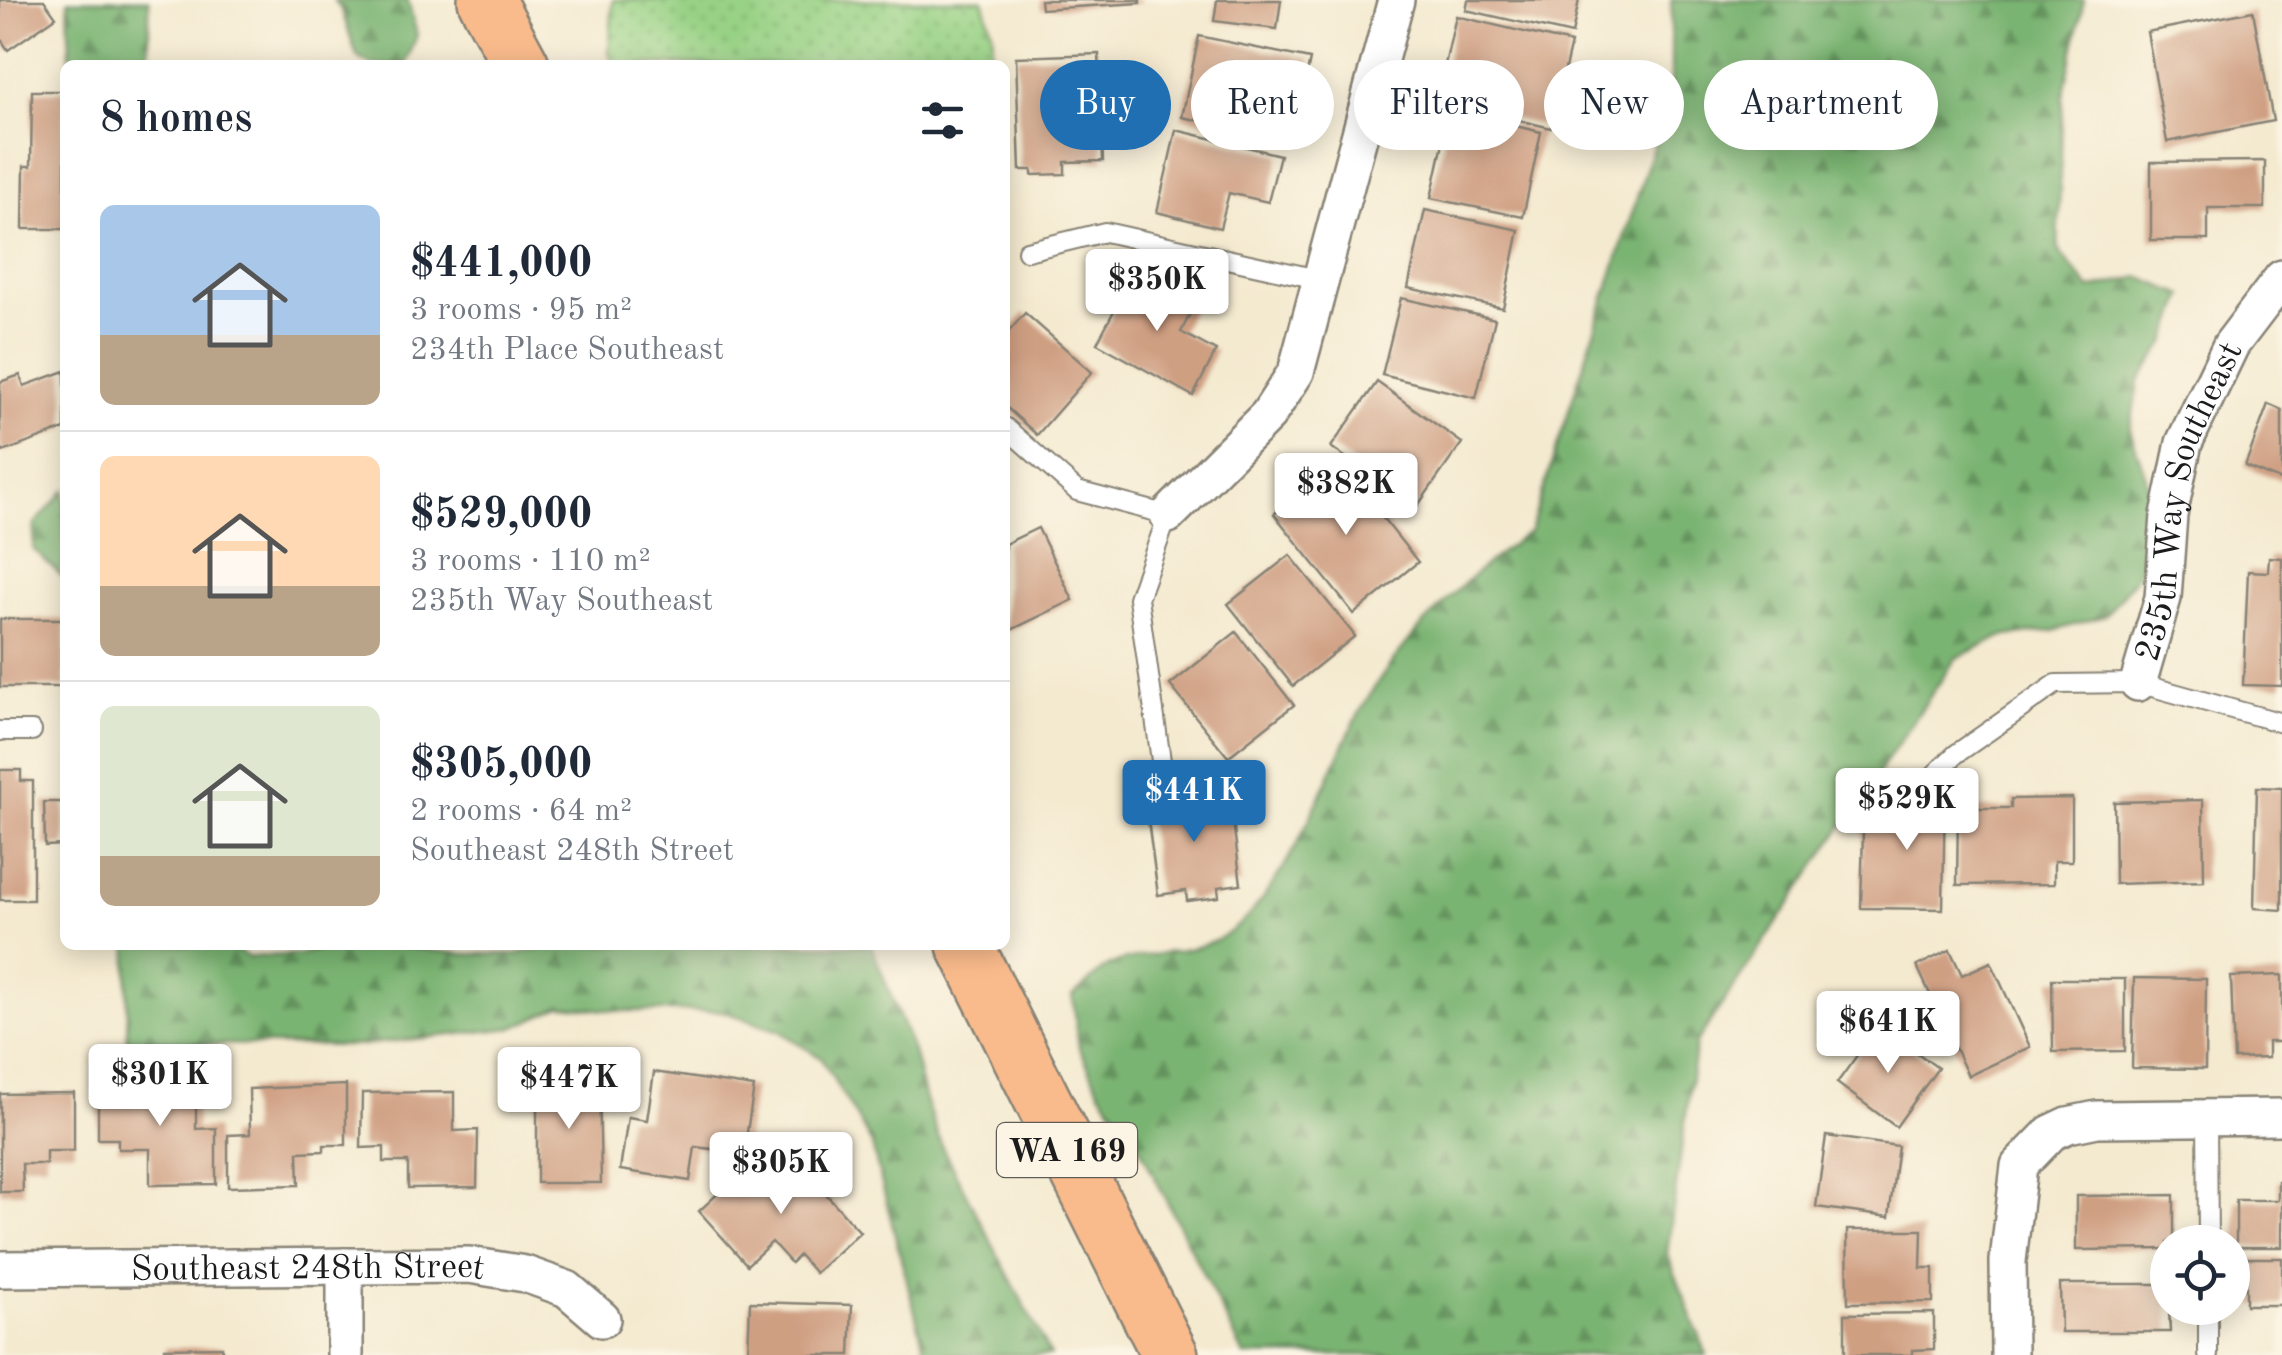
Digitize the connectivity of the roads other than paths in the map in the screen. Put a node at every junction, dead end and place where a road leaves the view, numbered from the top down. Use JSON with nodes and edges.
{"nodes":[{"id":1,"x":486,"y":0,"type":"edge"},
{"id":2,"x":1396,"y":0,"type":"edge"},
{"id":3,"x":518,"y":60,"type":"edge"},
{"id":4,"x":1027,"y":251,"type":"dead end"},
{"id":5,"x":2282,"y":278,"type":"edge"},
{"id":6,"x":1322,"y":280,"type":"junction"},
{"id":7,"x":1010,"y":431,"type":"edge"},
{"id":8,"x":1168,"y":514,"type":"junction"},
{"id":9,"x":2138,"y":682,"type":"junction"},
{"id":10,"x":2282,"y":723,"type":"edge"},
{"id":11,"x":0,"y":731,"type":"edge"},
{"id":12,"x":32,"y":731,"type":"dead end"},
{"id":13,"x":1927,"y":782,"type":"dead end"},
{"id":14,"x":1166,"y":789,"type":"dead end"},
{"id":15,"x":967,"y":950,"type":"edge"},
{"id":16,"x":2207,"y":1118,"type":"junction"},
{"id":17,"x":2282,"y":1118,"type":"edge"},
{"id":18,"x":2208,"y":1225,"type":"edge"},
{"id":19,"x":345,"y":1266,"type":"junction"},
{"id":20,"x":0,"y":1269,"type":"edge"},
{"id":21,"x":602,"y":1319,"type":"dead end"},
{"id":22,"x":2208,"y":1325,"type":"edge"},
{"id":23,"x":344,"y":1355,"type":"edge"},
{"id":24,"x":1170,"y":1355,"type":"edge"},
{"id":25,"x":2009,"y":1355,"type":"edge"},
{"id":26,"x":2208,"y":1355,"type":"edge"}],
"edges":[{"from":1,"to":3,"type":"main road"},
{"from":2,"to":6,"type":"street"},
{"from":4,"to":6,"type":"lane"},
{"from":5,"to":9,"type":"street","name":"235th Way Southeast"},
{"from":6,"to":8,"type":"street"},
{"from":7,"to":8,"type":"lane"},
{"from":8,"to":14,"type":"lane"},
{"from":9,"to":10,"type":"lane"},
{"from":9,"to":13,"type":"lane"},
{"from":11,"to":12,"type":"lane"},
{"from":15,"to":24,"type":"main road","number":"WA 169"},
{"from":16,"to":17,"type":"street"},
{"from":16,"to":18,"type":"lane"},
{"from":16,"to":25,"type":"street"},
{"from":19,"to":20,"type":"street","name":"Southeast 248th Street"},
{"from":19,"to":21,"type":"street","name":"Southeast 248th Street"},
{"from":19,"to":23,"type":"street"},
{"from":22,"to":26,"type":"lane"}]}
